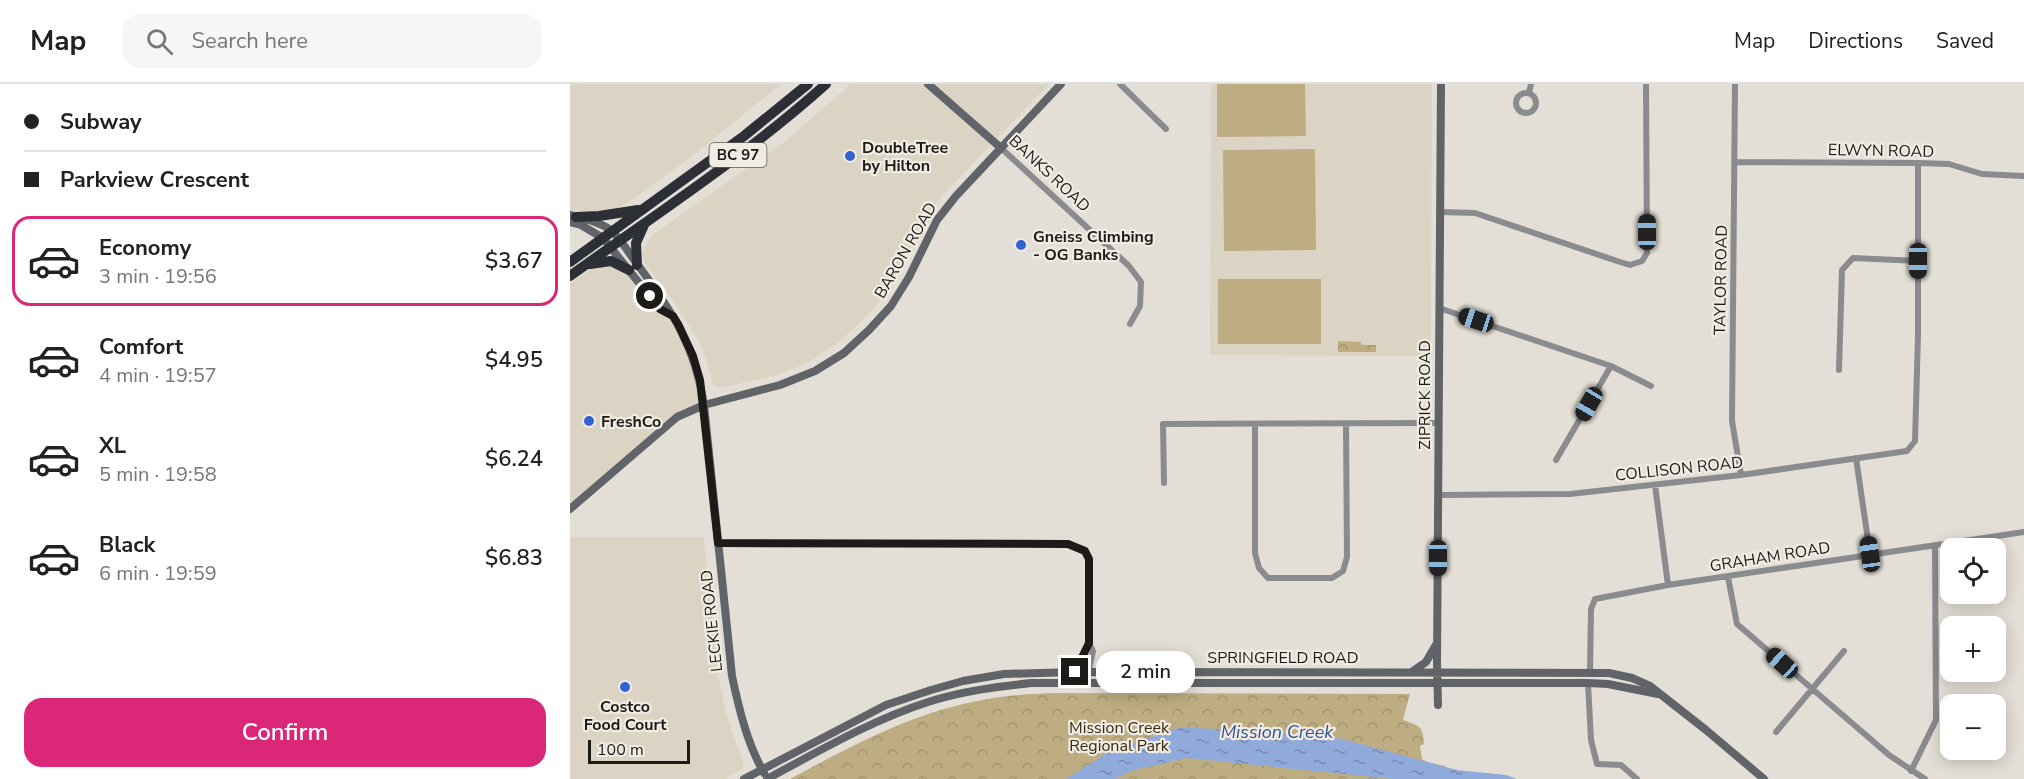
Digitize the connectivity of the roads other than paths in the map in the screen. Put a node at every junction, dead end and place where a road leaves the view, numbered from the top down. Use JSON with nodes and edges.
{"nodes":[{"id":1,"x":808,"y":84,"type":"edge"},
{"id":2,"x":826,"y":84,"type":"edge"},
{"id":3,"x":928,"y":84,"type":"edge"},
{"id":4,"x":1061,"y":84,"type":"edge"},
{"id":5,"x":1120,"y":84,"type":"edge"},
{"id":6,"x":1441,"y":84,"type":"edge"},
{"id":7,"x":1531,"y":84,"type":"edge"},
{"id":8,"x":1646,"y":84,"type":"edge"},
{"id":9,"x":1735,"y":84,"type":"edge"},
{"id":10,"x":1529,"y":93,"type":"dead end"},
{"id":11,"x":1166,"y":129,"type":"dead end"},
{"id":12,"x":1001,"y":148,"type":"junction"},
{"id":13,"x":1735,"y":162,"type":"junction"},
{"id":14,"x":1918,"y":163,"type":"junction"},
{"id":15,"x":2024,"y":176,"type":"edge"},
{"id":16,"x":641,"y":210,"type":"junction"},
{"id":17,"x":1440,"y":212,"type":"junction"},
{"id":18,"x":572,"y":218,"type":"edge"},
{"id":19,"x":646,"y":221,"type":"junction"},
{"id":20,"x":611,"y":239,"type":"junction"},
{"id":21,"x":1918,"y":261,"type":"junction"},
{"id":22,"x":570,"y":262,"type":"edge"},
{"id":23,"x":586,"y":264,"type":"junction"},
{"id":24,"x":633,"y":267,"type":"junction"},
{"id":25,"x":570,"y":276,"type":"edge"},
{"id":26,"x":1440,"y":308,"type":"junction"},
{"id":27,"x":1130,"y":324,"type":"dead end"},
{"id":28,"x":1611,"y":366,"type":"junction"},
{"id":29,"x":1839,"y":370,"type":"dead end"},
{"id":30,"x":1651,"y":386,"type":"dead end"},
{"id":31,"x":704,"y":405,"type":"junction"},
{"id":32,"x":1439,"y":423,"type":"junction"},
{"id":33,"x":1255,"y":424,"type":"junction"},
{"id":34,"x":1346,"y":424,"type":"junction"},
{"id":35,"x":1856,"y":458,"type":"junction"},
{"id":36,"x":1556,"y":460,"type":"dead end"},
{"id":37,"x":1741,"y":475,"type":"junction"},
{"id":38,"x":1164,"y":483,"type":"dead end"},
{"id":39,"x":1655,"y":485,"type":"junction"},
{"id":40,"x":1438,"y":495,"type":"junction"},
{"id":41,"x":570,"y":509,"type":"edge"},
{"id":42,"x":2024,"y":532,"type":"edge"},
{"id":43,"x":718,"y":543,"type":"junction"},
{"id":44,"x":1935,"y":545,"type":"junction"},
{"id":45,"x":1870,"y":554,"type":"junction"},
{"id":46,"x":1728,"y":577,"type":"junction"},
{"id":47,"x":1668,"y":585,"type":"junction"},
{"id":48,"x":1438,"y":642,"type":"junction"},
{"id":49,"x":1089,"y":643,"type":"junction"},
{"id":50,"x":1844,"y":651,"type":"dead end"},
{"id":51,"x":1075,"y":672,"type":"junction"},
{"id":52,"x":1089,"y":672,"type":"junction"},
{"id":53,"x":1437,"y":672,"type":"junction"},
{"id":54,"x":1410,"y":673,"type":"junction"},
{"id":55,"x":1590,"y":673,"type":"junction"},
{"id":56,"x":1086,"y":683,"type":"junction"},
{"id":57,"x":1437,"y":684,"type":"junction"},
{"id":58,"x":1588,"y":684,"type":"junction"},
{"id":59,"x":1811,"y":690,"type":"junction"},
{"id":60,"x":1659,"y":694,"type":"junction"},
{"id":61,"x":1438,"y":705,"type":"dead end"},
{"id":62,"x":1776,"y":732,"type":"dead end"},
{"id":63,"x":762,"y":769,"type":"junction"},
{"id":64,"x":1911,"y":771,"type":"junction"},
{"id":65,"x":744,"y":779,"type":"edge"},
{"id":66,"x":767,"y":779,"type":"edge"},
{"id":67,"x":1637,"y":779,"type":"edge"},
{"id":68,"x":1764,"y":779,"type":"edge"},
{"id":69,"x":1925,"y":779,"type":"edge"}],
"edges":[{"from":1,"to":16,"type":"highway","number":"BC 97"},
{"from":2,"to":19,"type":"highway","number":"BC 97"},
{"from":3,"to":12,"type":"main road","name":"BANKS ROAD"},
{"from":4,"to":12,"type":"main road","name":"BARON ROAD"},
{"from":5,"to":11,"type":"street"},
{"from":6,"to":17,"type":"main road","name":"ZIPRICK ROAD"},
{"from":7,"to":10,"type":"street"},
{"from":8,"to":17,"type":"street"},
{"from":9,"to":13,"type":"street","name":"TAYLOR ROAD"},
{"from":12,"to":27,"type":"street","name":"BANKS ROAD"},
{"from":12,"to":31,"type":"main road","name":"BARON ROAD"},
{"from":13,"to":14,"type":"street","name":"ELWYN ROAD"},
{"from":13,"to":37,"type":"street","name":"TAYLOR ROAD"},
{"from":14,"to":15,"type":"street","name":"ELWYN ROAD"},
{"from":14,"to":21,"type":"street"},
{"from":16,"to":18,"type":"highway"},
{"from":16,"to":20,"type":"highway","number":"BC 97"},
{"from":17,"to":26,"type":"main road","name":"ZIPRICK ROAD"},
{"from":18,"to":20,"type":"main road","name":"LECKIE ROAD"},
{"from":19,"to":20,"type":"highway","number":"BC 97"},
{"from":19,"to":24,"type":"highway"},
{"from":20,"to":22,"type":"highway","number":"BC 97"},
{"from":20,"to":23,"type":"highway","number":"BC 97"},
{"from":20,"to":24,"type":"main road","name":"LECKIE ROAD"},
{"from":21,"to":29,"type":"street"},
{"from":21,"to":35,"type":"street","name":"COLLISON ROAD"},
{"from":23,"to":24,"type":"highway"},
{"from":23,"to":25,"type":"highway","number":"BC 97"},
{"from":24,"to":31,"type":"main road","name":"LECKIE ROAD"},
{"from":26,"to":28,"type":"street"},
{"from":26,"to":32,"type":"main road","name":"ZIPRICK ROAD"},
{"from":28,"to":30,"type":"street"},
{"from":28,"to":36,"type":"street"},
{"from":31,"to":41,"type":"main road","name":"BARON ROAD"},
{"from":31,"to":43,"type":"main road","name":"LECKIE ROAD"},
{"from":32,"to":34,"type":"street"},
{"from":32,"to":40,"type":"main road","name":"ZIPRICK ROAD"},
{"from":33,"to":34,"type":"street"},
{"from":33,"to":34,"type":"street"},
{"from":33,"to":38,"type":"street"},
{"from":35,"to":37,"type":"street","name":"COLLISON ROAD"},
{"from":35,"to":45,"type":"street"},
{"from":37,"to":39,"type":"street","name":"COLLISON ROAD"},
{"from":39,"to":40,"type":"street","name":"COLLISON ROAD"},
{"from":39,"to":47,"type":"street"},
{"from":40,"to":48,"type":"main road","name":"ZIPRICK ROAD"},
{"from":42,"to":44,"type":"street","name":"GRAHAM ROAD"},
{"from":43,"to":49,"type":"street"},
{"from":43,"to":63,"type":"main road","name":"LECKIE ROAD"},
{"from":44,"to":45,"type":"street","name":"GRAHAM ROAD"},
{"from":44,"to":64,"type":"street"},
{"from":45,"to":46,"type":"street","name":"GRAHAM ROAD"},
{"from":46,"to":47,"type":"street","name":"GRAHAM ROAD"},
{"from":46,"to":59,"type":"street"},
{"from":47,"to":55,"type":"street","name":"GRAHAM ROAD"},
{"from":48,"to":53,"type":"main road","name":"ZIPRICK ROAD"},
{"from":48,"to":54,"type":"main road"},
{"from":49,"to":51,"type":"street"},
{"from":49,"to":52,"type":"street"},
{"from":50,"to":59,"type":"street"},
{"from":51,"to":52,"type":"main road","name":"SPRINGFIELD ROAD"},
{"from":51,"to":63,"type":"main road","name":"SPRINGFIELD ROAD"},
{"from":52,"to":54,"type":"main road","name":"SPRINGFIELD ROAD"},
{"from":52,"to":56,"type":"street"},
{"from":53,"to":54,"type":"main road","name":"SPRINGFIELD ROAD"},
{"from":53,"to":55,"type":"main road","name":"SPRINGFIELD ROAD"},
{"from":53,"to":57,"type":"main road","name":"ZIPRICK ROAD"},
{"from":55,"to":60,"type":"main road","name":"SPRINGFIELD ROAD"},
{"from":56,"to":57,"type":"main road","name":"SPRINGFIELD ROAD"},
{"from":56,"to":66,"type":"main road","name":"SPRINGFIELD ROAD"},
{"from":57,"to":58,"type":"main road","name":"SPRINGFIELD ROAD"},
{"from":57,"to":61,"type":"main road","name":"ZIPRICK ROAD"},
{"from":58,"to":60,"type":"main road","name":"SPRINGFIELD ROAD"},
{"from":58,"to":67,"type":"street"},
{"from":59,"to":62,"type":"street"},
{"from":59,"to":64,"type":"street"},
{"from":60,"to":68,"type":"main road","name":"SPRINGFIELD ROAD"},
{"from":63,"to":65,"type":"main road","name":"SPRINGFIELD ROAD"},
{"from":63,"to":66,"type":"main road","name":"LECKIE ROAD"},
{"from":64,"to":69,"type":"street"}]}
